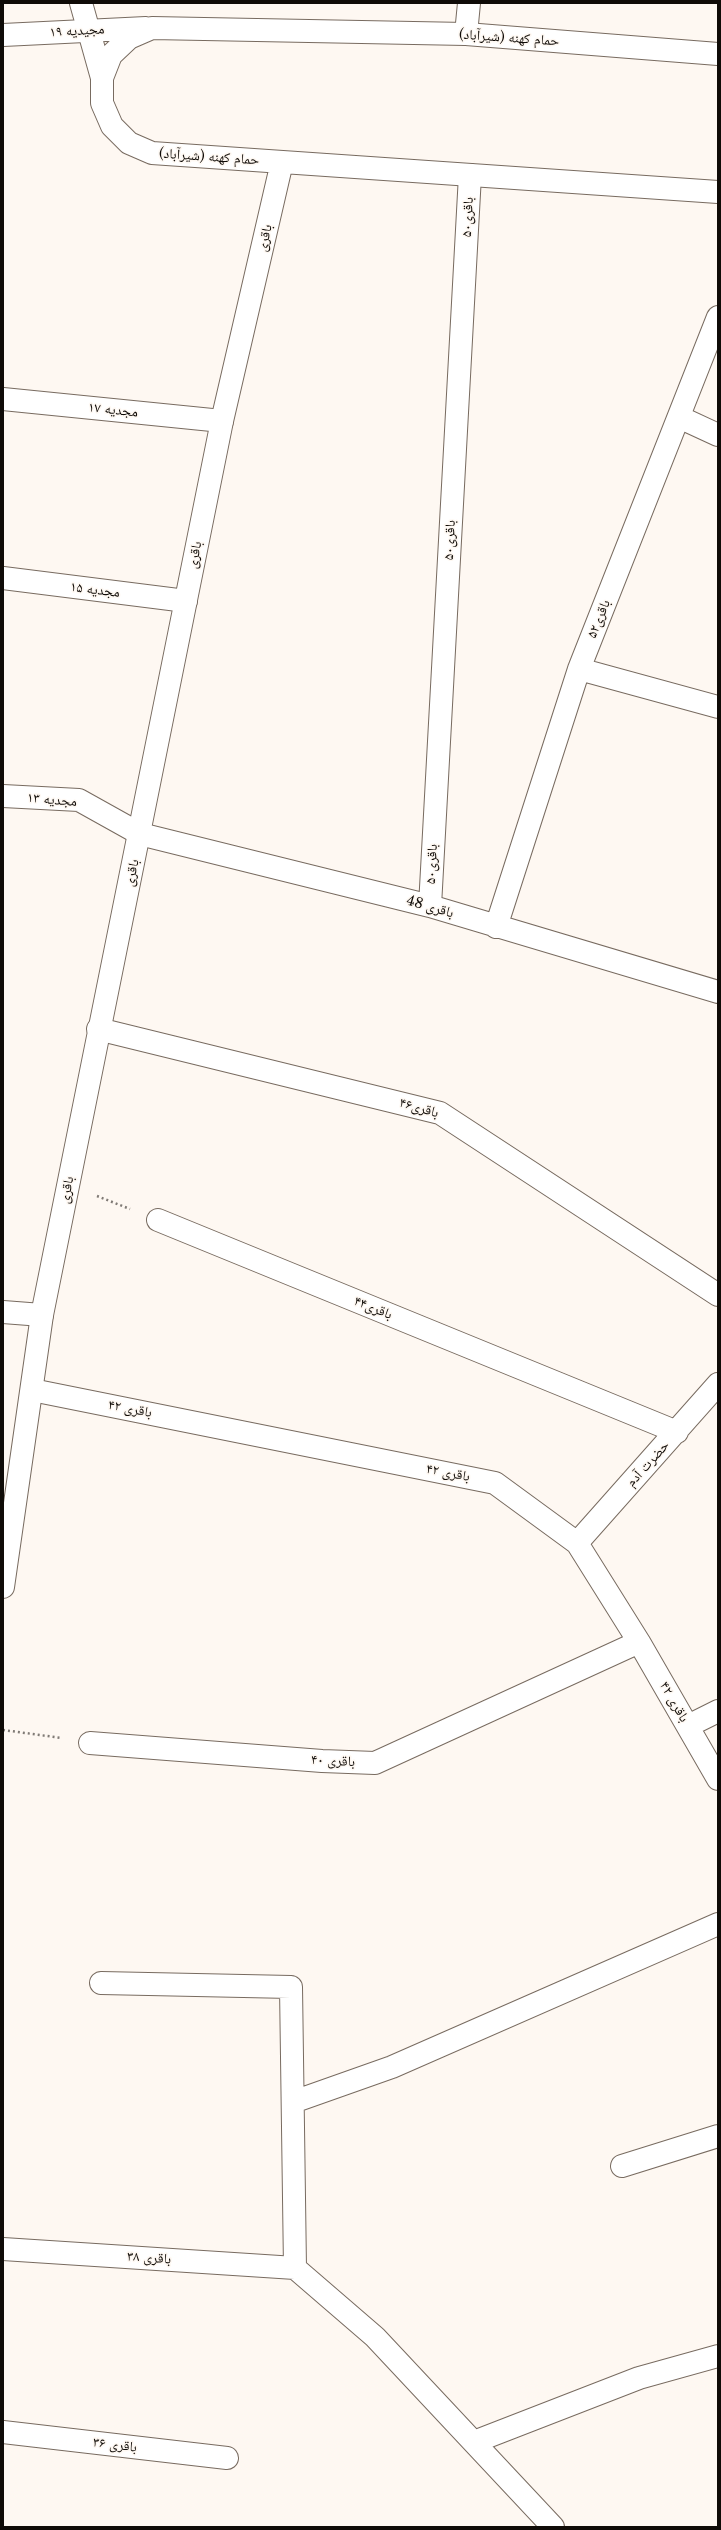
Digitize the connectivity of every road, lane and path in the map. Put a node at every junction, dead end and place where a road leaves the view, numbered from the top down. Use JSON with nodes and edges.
{"nodes":[{"id":1,"x":81,"y":3,"type":"edge"},
{"id":2,"x":469,"y":3,"type":"edge"},
{"id":3,"x":152,"y":28,"type":"junction"},
{"id":4,"x":89,"y":31,"type":"junction"},
{"id":5,"x":466,"y":34,"type":"junction"},
{"id":6,"x":3,"y":35,"type":"edge"},
{"id":7,"x":718,"y":54,"type":"edge"},
{"id":8,"x":102,"y":78,"type":"junction"},
{"id":9,"x":282,"y":162,"type":"junction"},
{"id":10,"x":470,"y":175,"type":"junction"},
{"id":11,"x":718,"y":192,"type":"edge"},
{"id":12,"x":718,"y":317,"type":"edge"},
{"id":13,"x":3,"y":399,"type":"edge"},
{"id":14,"x":678,"y":417,"type":"junction"},
{"id":15,"x":222,"y":421,"type":"junction"},
{"id":16,"x":718,"y":435,"type":"edge"},
{"id":17,"x":3,"y":578,"type":"edge"},
{"id":18,"x":186,"y":601,"type":"junction"},
{"id":19,"x":579,"y":669,"type":"junction"},
{"id":20,"x":718,"y":707,"type":"edge"},
{"id":21,"x":3,"y":796,"type":"edge"},
{"id":22,"x":140,"y":834,"type":"junction"},
{"id":23,"x":430,"y":906,"type":"junction"},
{"id":24,"x":496,"y":927,"type":"junction"},
{"id":25,"x":718,"y":992,"type":"edge"},
{"id":26,"x":98,"y":1029,"type":"junction"},
{"id":27,"x":68,"y":1184,"type":"junction"},
{"id":28,"x":158,"y":1220,"type":"joint"},
{"id":29,"x":718,"y":1295,"type":"edge"},
{"id":30,"x":3,"y":1312,"type":"edge"},
{"id":31,"x":42,"y":1315,"type":"junction"},
{"id":32,"x":718,"y":1384,"type":"edge"},
{"id":33,"x":32,"y":1390,"type":"junction"},
{"id":34,"x":677,"y":1432,"type":"junction"},
{"id":35,"x":577,"y":1543,"type":"junction"},
{"id":36,"x":3,"y":1587,"type":"edge"},
{"id":37,"x":639,"y":1642,"type":"junction"},
{"id":38,"x":718,"y":1711,"type":"edge"},
{"id":39,"x":688,"y":1726,"type":"junction"},
{"id":40,"x":3,"y":1730,"type":"edge"},
{"id":41,"x":90,"y":1743,"type":"joint"},
{"id":42,"x":718,"y":1778,"type":"edge"},
{"id":43,"x":718,"y":1924,"type":"edge"},
{"id":44,"x":101,"y":1983,"type":"dead end"},
{"id":45,"x":293,"y":2102,"type":"junction"},
{"id":46,"x":718,"y":2136,"type":"edge"},
{"id":47,"x":622,"y":2166,"type":"dead end"},
{"id":48,"x":3,"y":2249,"type":"edge"},
{"id":49,"x":295,"y":2268,"type":"junction"},
{"id":50,"x":718,"y":2356,"type":"edge"},
{"id":51,"x":3,"y":2432,"type":"edge"},
{"id":52,"x":474,"y":2442,"type":"junction"},
{"id":53,"x":227,"y":2458,"type":"dead end"},
{"id":54,"x":553,"y":2527,"type":"edge"}],
"edges":[{"from":1,"to":4,"type":"street"},
{"from":2,"to":5,"type":"street"},
{"from":3,"to":4,"type":"street","name":"مجیدیه ۱۹"},
{"from":3,"to":5,"type":"street","name":"حمام کهنه (شیرآباد)"},
{"from":3,"to":8,"type":"street","name":"حمام کهنه (شیرآباد)"},
{"from":4,"to":6,"type":"street","name":"مجیدیه ۱۹"},
{"from":4,"to":8,"type":"street"},
{"from":5,"to":7,"type":"street","name":"حمام کهنه (شیرآباد)"},
{"from":8,"to":9,"type":"street","name":"حمام کهنه (شیرآباد)"},
{"from":9,"to":10,"type":"street","name":"حمام کهنه (شیرآباد)"},
{"from":9,"to":15,"type":"street","name":"باقری"},
{"from":10,"to":11,"type":"street","name":"حمام کهنه (شیرآباد)"},
{"from":10,"to":23,"type":"street","name":"باقری۵۰"},
{"from":12,"to":14,"type":"street","name":"باقری۵۲"},
{"from":13,"to":15,"type":"street","name":"مجدیه ۱۷"},
{"from":14,"to":16,"type":"street"},
{"from":14,"to":19,"type":"street","name":"باقری۵۲"},
{"from":15,"to":18,"type":"street","name":"باقری"},
{"from":17,"to":18,"type":"street","name":"مجدیه ۱۵"},
{"from":18,"to":22,"type":"street","name":"باقری"},
{"from":19,"to":20,"type":"street"},
{"from":19,"to":24,"type":"street","name":"باقری۵۲"},
{"from":21,"to":22,"type":"street","name":"مجدیه ۱۳"},
{"from":22,"to":23,"type":"street","name":"باقری 48"},
{"from":22,"to":26,"type":"street","name":"باقری"},
{"from":23,"to":24,"type":"street","name":"باقری 48"},
{"from":24,"to":25,"type":"street","name":"باقری 48"},
{"from":26,"to":27,"type":"street","name":"باقری"},
{"from":26,"to":29,"type":"street","name":"باقری۴۶"},
{"from":27,"to":28,"type":"path"},
{"from":27,"to":31,"type":"street","name":"باقری"},
{"from":28,"to":34,"type":"street","name":"باقری۴۴"},
{"from":30,"to":31,"type":"street"},
{"from":31,"to":33,"type":"street","name":"باقری"},
{"from":32,"to":34,"type":"street","name":"حضرت آدم"},
{"from":33,"to":35,"type":"street","name":"باقری ۴۲"},
{"from":33,"to":36,"type":"street","name":"باقری"},
{"from":34,"to":35,"type":"street","name":"حضرت آدم"},
{"from":35,"to":37,"type":"street","name":"باقری ۴۲"},
{"from":37,"to":39,"type":"street","name":"باقری ۴۲"},
{"from":37,"to":41,"type":"street","name":"باقری ۴۰"},
{"from":38,"to":39,"type":"street"},
{"from":39,"to":42,"type":"street","name":"باقری ۴۲"},
{"from":40,"to":41,"type":"path"},
{"from":43,"to":45,"type":"street"},
{"from":44,"to":45,"type":"street"},
{"from":45,"to":49,"type":"street"},
{"from":46,"to":47,"type":"street"},
{"from":48,"to":49,"type":"street","name":"باقری ۳۸"},
{"from":49,"to":52,"type":"street"},
{"from":50,"to":52,"type":"street"},
{"from":51,"to":53,"type":"street","name":"باقری ۳۶"},
{"from":52,"to":54,"type":"street"}]}
